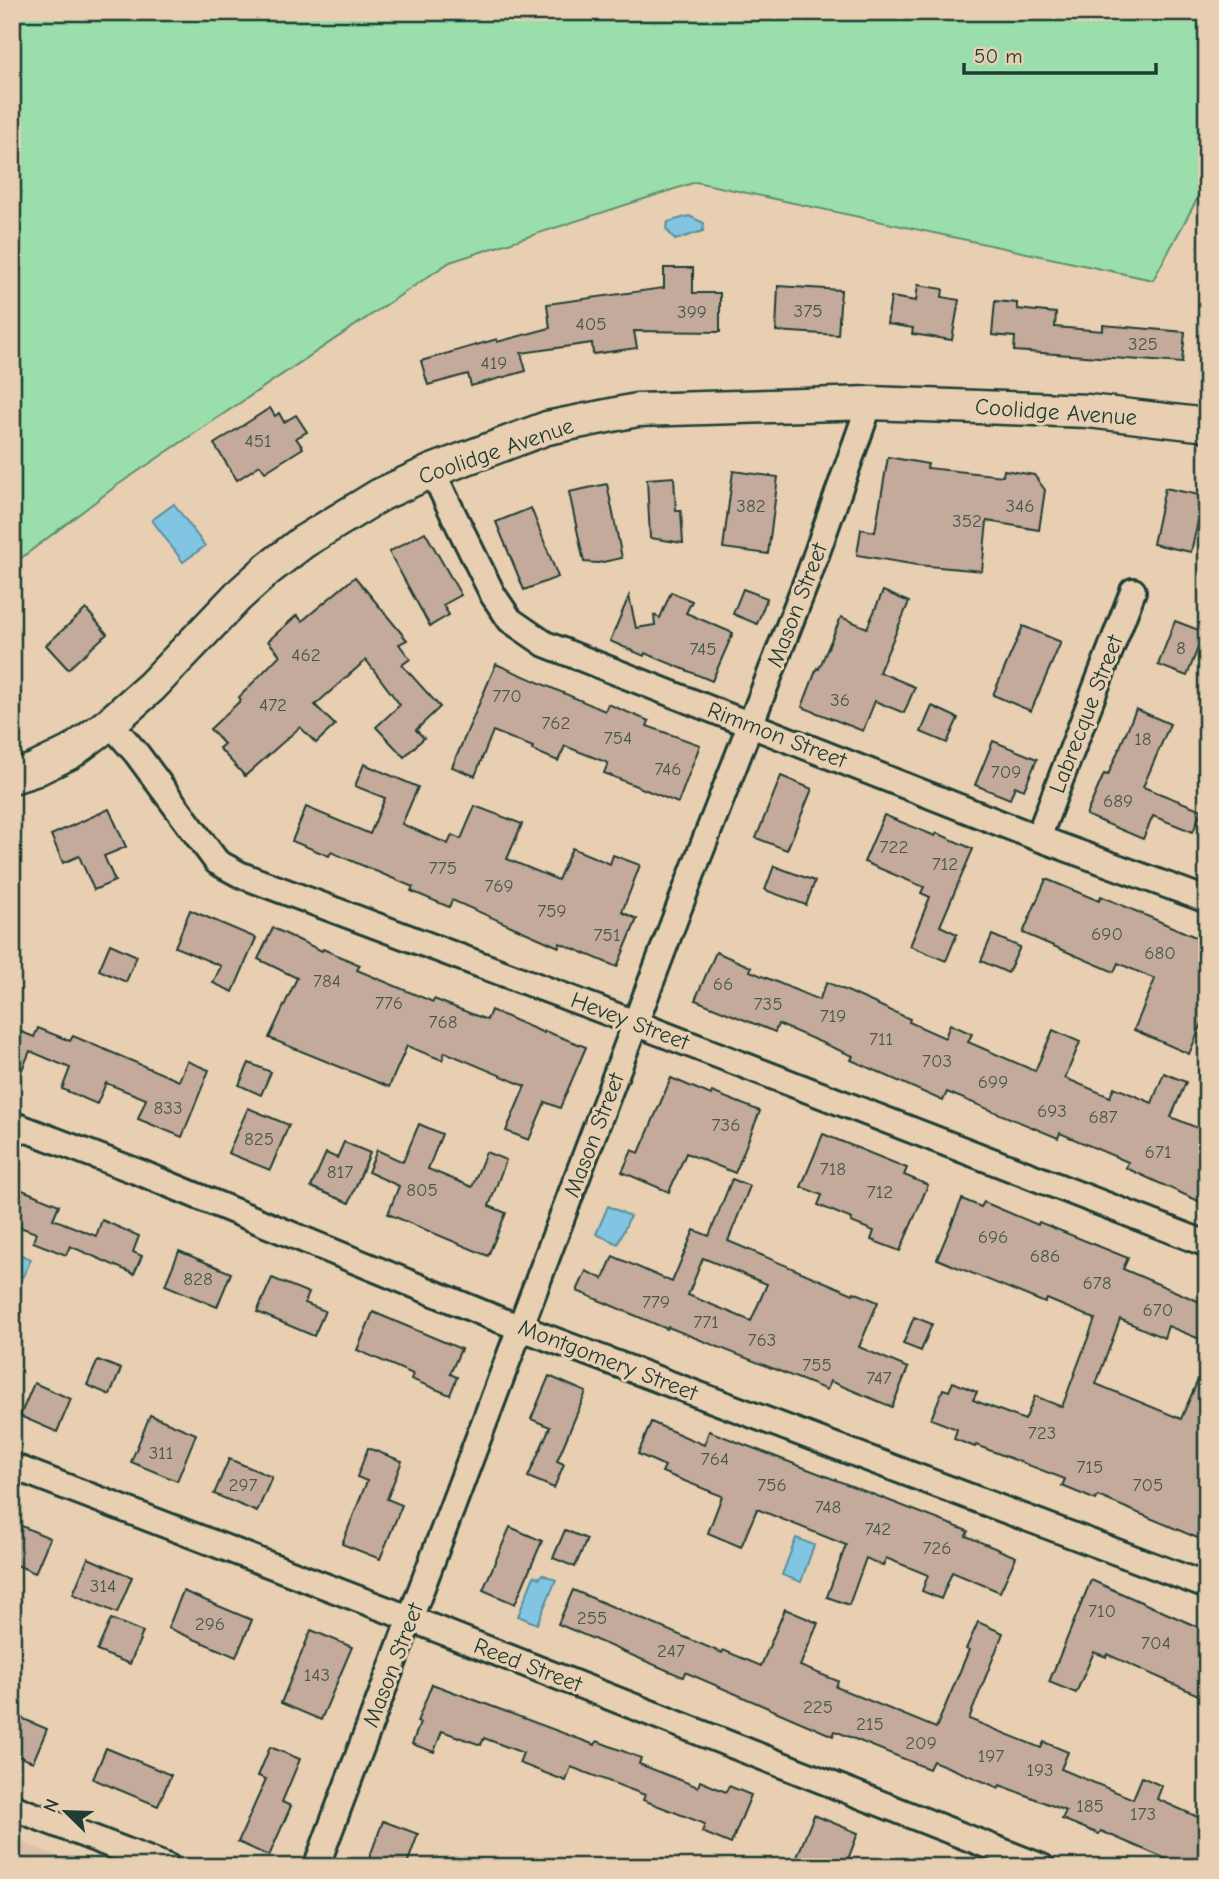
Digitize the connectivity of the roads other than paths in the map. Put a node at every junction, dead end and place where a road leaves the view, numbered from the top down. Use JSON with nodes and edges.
{"nodes":[{"id":1,"x":870,"y":403,"type":"junction"},
{"id":2,"x":1207,"y":425,"type":"edge"},
{"id":3,"x":432,"y":471,"type":"junction"},
{"id":4,"x":1133,"y":591,"type":"dead end"},
{"id":5,"x":110,"y":723,"type":"junction"},
{"id":6,"x":751,"y":725,"type":"junction"},
{"id":7,"x":12,"y":777,"type":"edge"},
{"id":8,"x":1038,"y":838,"type":"junction"},
{"id":9,"x":1207,"y":900,"type":"edge"},
{"id":10,"x":636,"y":1023,"type":"junction"},
{"id":11,"x":12,"y":1124,"type":"edge"},
{"id":12,"x":1207,"y":1244,"type":"edge"},
{"id":13,"x":521,"y":1328,"type":"junction"},
{"id":14,"x":12,"y":1465,"type":"edge"},
{"id":15,"x":1207,"y":1586,"type":"edge"},
{"id":16,"x":411,"y":1619,"type":"junction"},
{"id":17,"x":12,"y":1807,"type":"edge"},
{"id":18,"x":168,"y":1867,"type":"edge"},
{"id":19,"x":316,"y":1867,"type":"edge"},
{"id":20,"x":1042,"y":1867,"type":"edge"}],
"edges":[{"from":1,"to":2,"type":"street","name":"Coolidge Avenue"},
{"from":1,"to":3,"type":"street","name":"Coolidge Avenue"},
{"from":1,"to":6,"type":"street","name":"Mason Street"},
{"from":3,"to":5,"type":"street","name":"Coolidge Avenue"},
{"from":3,"to":6,"type":"street","name":"Rimmon Street"},
{"from":4,"to":8,"type":"street","name":"Labrecque Street"},
{"from":5,"to":7,"type":"street","name":"Coolidge Avenue"},
{"from":5,"to":10,"type":"street","name":"Hevey Street"},
{"from":6,"to":8,"type":"street","name":"Rimmon Street"},
{"from":6,"to":10,"type":"street","name":"Mason Street"},
{"from":8,"to":9,"type":"street","name":"Rimmon Street"},
{"from":10,"to":12,"type":"street","name":"Hevey Street"},
{"from":10,"to":13,"type":"street","name":"Mason Street"},
{"from":11,"to":13,"type":"street","name":"Montgomery Street"},
{"from":13,"to":15,"type":"street","name":"Montgomery Street"},
{"from":13,"to":16,"type":"street","name":"Mason Street"},
{"from":14,"to":16,"type":"street","name":"Reed Street"},
{"from":16,"to":19,"type":"street","name":"Mason Street"},
{"from":16,"to":20,"type":"street","name":"Reed Street"},
{"from":17,"to":18,"type":"street"}]}
